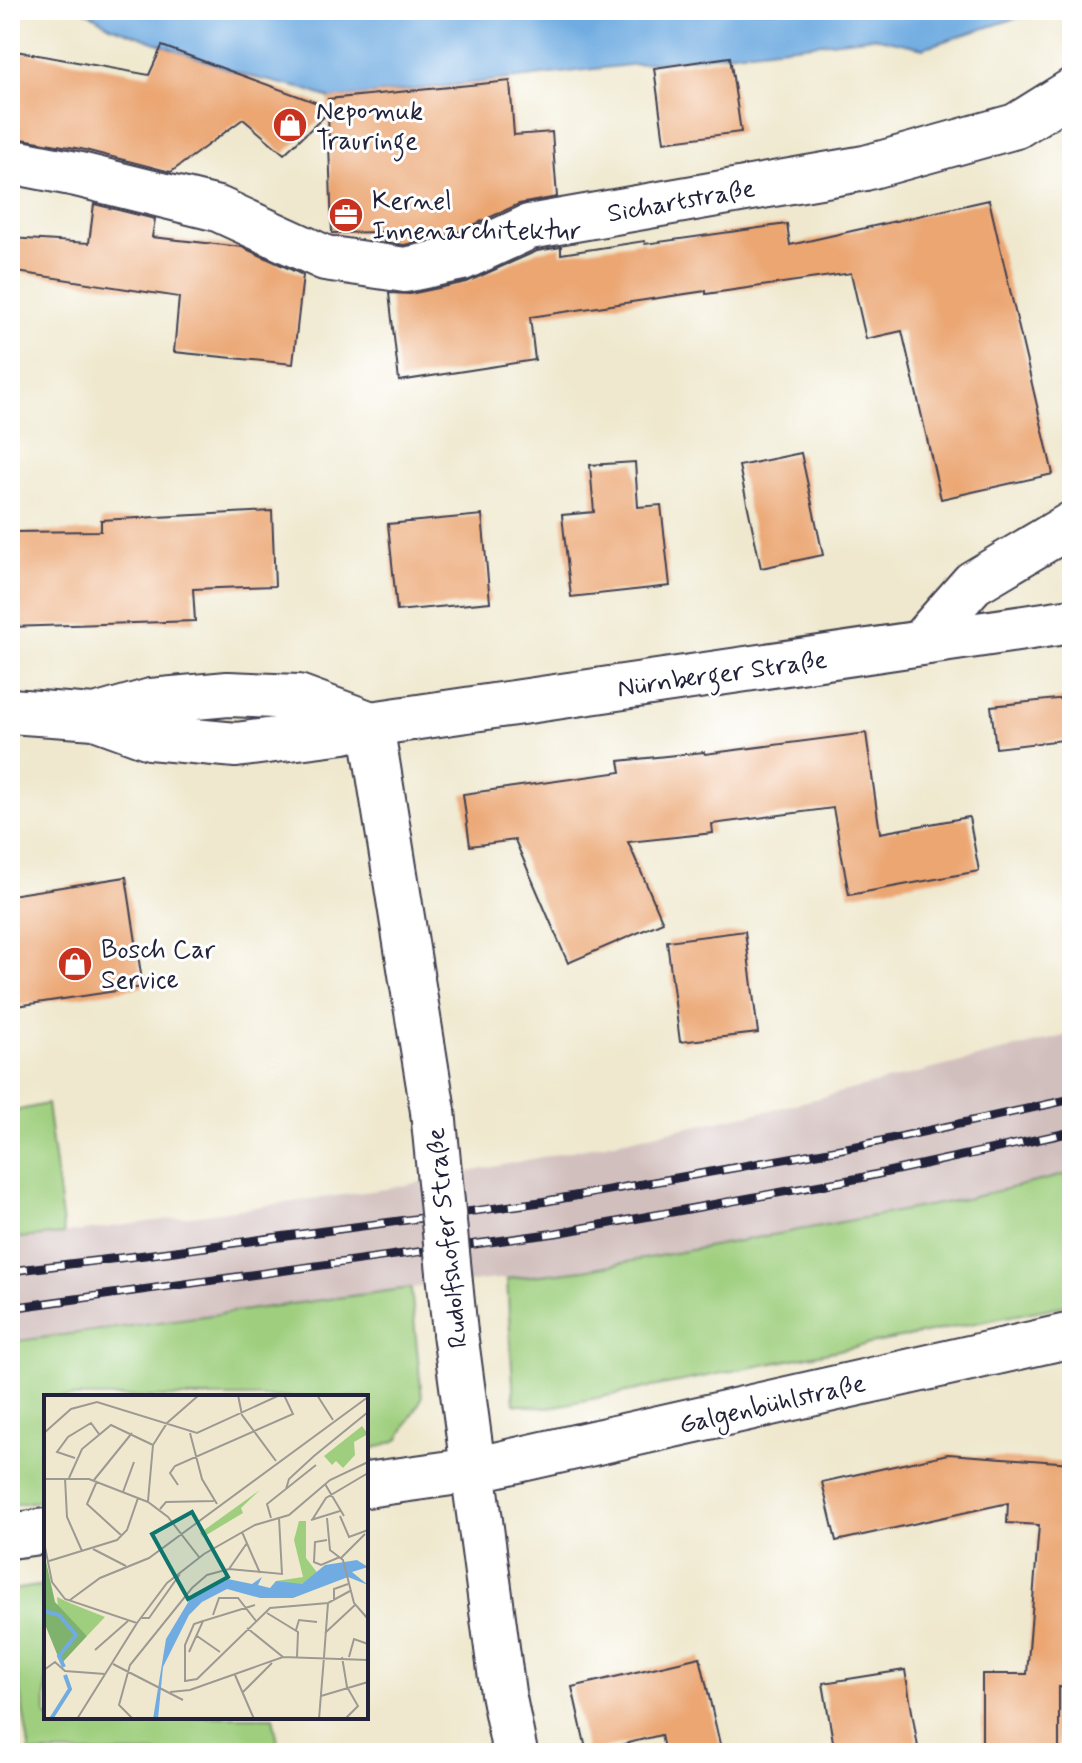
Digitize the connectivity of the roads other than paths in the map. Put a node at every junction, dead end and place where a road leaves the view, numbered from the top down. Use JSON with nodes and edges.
{"nodes":[{"id":1,"x":1072,"y":91,"type":"edge"},
{"id":2,"x":10,"y":161,"type":"edge"},
{"id":3,"x":1072,"y":524,"type":"edge"},
{"id":4,"x":1072,"y":621,"type":"edge"},
{"id":5,"x":920,"y":643,"type":"junction"},
{"id":6,"x":10,"y":711,"type":"edge"},
{"id":7,"x":371,"y":724,"type":"junction"},
{"id":8,"x":1072,"y":1335,"type":"edge"},
{"id":9,"x":473,"y":1470,"type":"junction"},
{"id":10,"x":368,"y":1485,"type":"edge"},
{"id":11,"x":44,"y":1531,"type":"edge"},
{"id":12,"x":10,"y":1536,"type":"edge"},
{"id":13,"x":515,"y":1753,"type":"edge"}],
"edges":[{"from":1,"to":2,"type":"street","name":"Sichartstraße"},
{"from":3,"to":5,"type":"street"},
{"from":4,"to":5,"type":"street","name":"Nürnberger Straße"},
{"from":5,"to":7,"type":"street","name":"Nürnberger Straße"},
{"from":6,"to":7,"type":"street","name":"Nürnberger Straße"},
{"from":7,"to":9,"type":"street","name":"Rudolfshofer Straße","bridge":true},
{"from":8,"to":9,"type":"street","name":"Galgenbühlstraße"},
{"from":9,"to":10,"type":"street","name":"Galgenbühlstraße"},
{"from":9,"to":13,"type":"street","name":"Rudolfshofer Straße"},
{"from":11,"to":12,"type":"street"}]}
